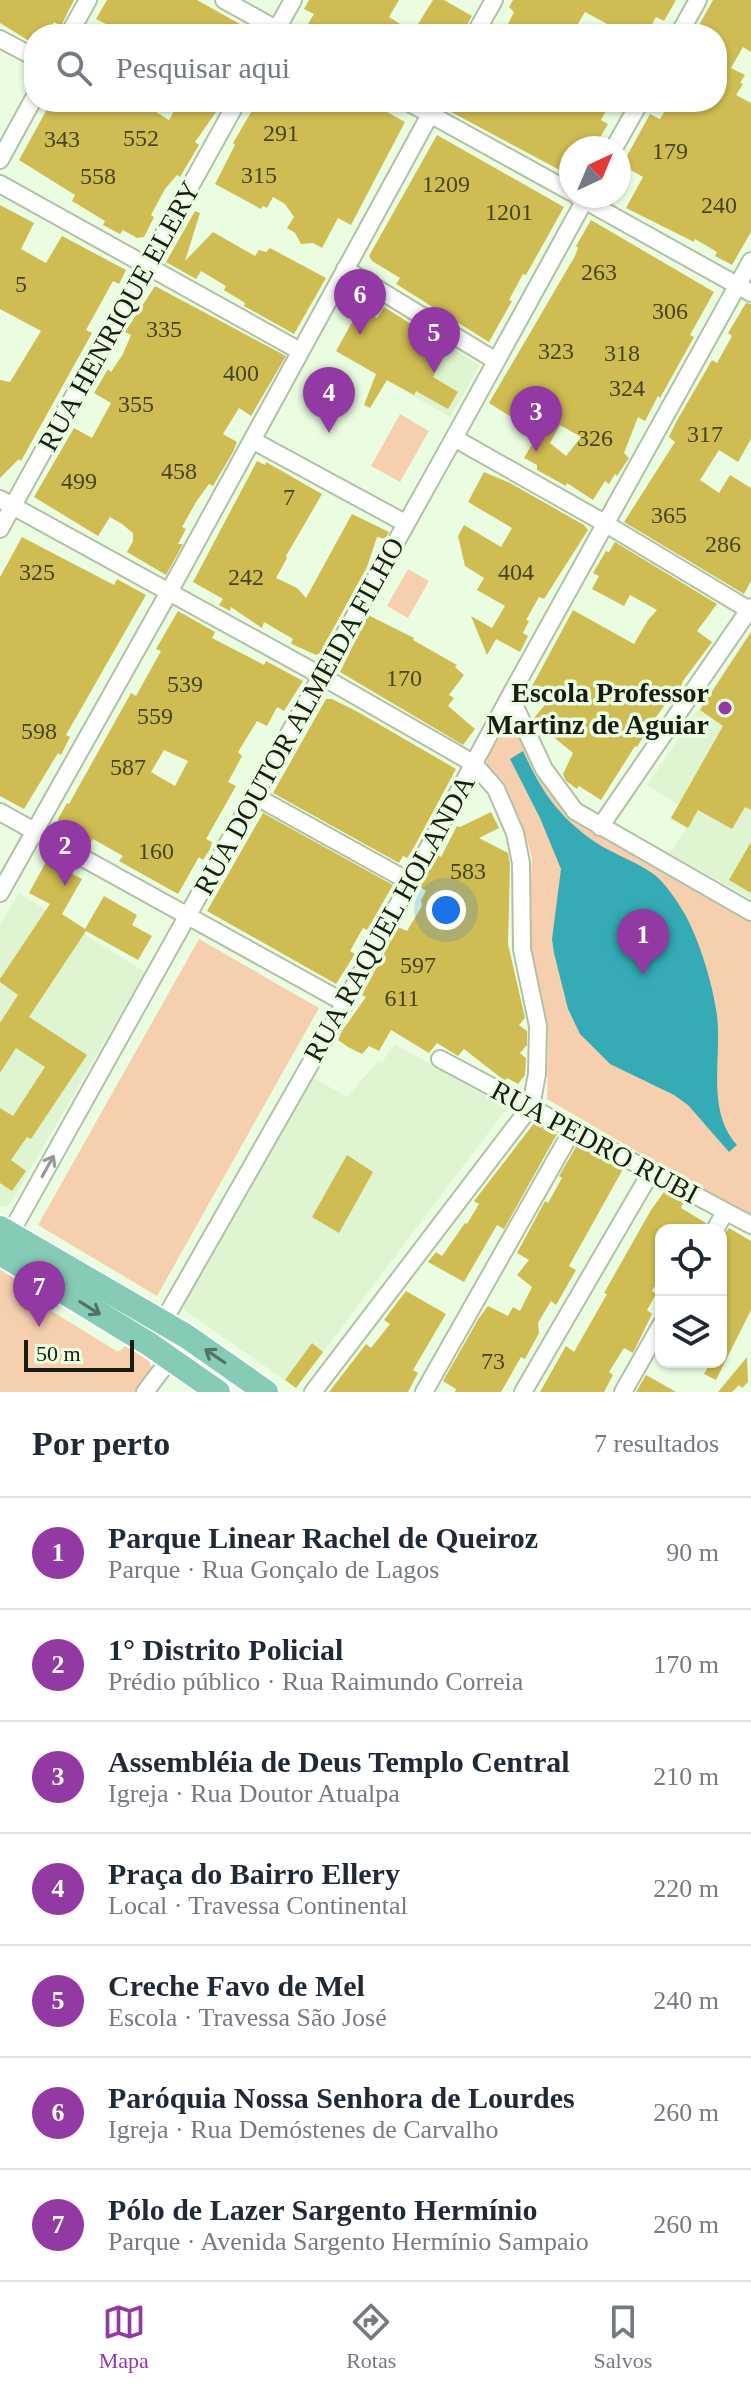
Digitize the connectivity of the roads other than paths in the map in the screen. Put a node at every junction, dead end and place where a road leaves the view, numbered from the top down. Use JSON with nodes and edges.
{"nodes":[{"id":1,"x":88,"y":0,"type":"edge"},
{"id":2,"x":224,"y":0,"type":"edge"},
{"id":3,"x":293,"y":0,"type":"edge"},
{"id":4,"x":494,"y":0,"type":"edge"},
{"id":5,"x":698,"y":0,"type":"edge"},
{"id":6,"x":75,"y":24,"type":"edge"},
{"id":7,"x":264,"y":24,"type":"edge"},
{"id":8,"x":282,"y":24,"type":"edge"},
{"id":9,"x":481,"y":24,"type":"edge"},
{"id":10,"x":685,"y":24,"type":"edge"},
{"id":11,"x":0,"y":39,"type":"edge"},
{"id":12,"x":24,"y":52,"type":"edge"},
{"id":13,"x":26,"y":112,"type":"edge"},
{"id":14,"x":231,"y":112,"type":"edge"},
{"id":15,"x":432,"y":112,"type":"edge"},
{"id":16,"x":441,"y":112,"type":"edge"},
{"id":17,"x":634,"y":112,"type":"edge"},
{"id":18,"x":621,"y":136,"type":"edge"},
{"id":19,"x":0,"y":160,"type":"edge"},
{"id":20,"x":559,"y":183,"type":"edge"},
{"id":21,"x":0,"y":184,"type":"edge"},
{"id":22,"x":574,"y":208,"type":"edge"},
{"id":23,"x":601,"y":208,"type":"edge"},
{"id":24,"x":751,"y":261,"type":"edge"},
{"id":25,"x":147,"y":265,"type":"junction"},
{"id":26,"x":345,"y":269,"type":"junction"},
{"id":27,"x":744,"y":289,"type":"edge"},
{"id":28,"x":300,"y":351,"type":"junction"},
{"id":29,"x":496,"y":361,"type":"junction"},
{"id":30,"x":454,"y":438,"type":"junction"},
{"id":31,"x":252,"y":440,"type":"junction"},
{"id":32,"x":6,"y":503,"type":"edge"},
{"id":33,"x":405,"y":523,"type":"junction"},
{"id":34,"x":606,"y":524,"type":"junction"},
{"id":35,"x":0,"y":529,"type":"edge"},
{"id":36,"x":169,"y":592,"type":"junction"},
{"id":37,"x":750,"y":609,"type":"edge"},
{"id":38,"x":320,"y":675,"type":"junction"},
{"id":39,"x":510,"y":696,"type":"junction"},
{"id":40,"x":474,"y":764,"type":"junction"},
{"id":41,"x":255,"y":796,"type":"junction"},
{"id":42,"x":0,"y":812,"type":"edge"},
{"id":43,"x":600,"y":827,"type":"junction"},
{"id":44,"x":35,"y":831,"type":"junction"},
{"id":45,"x":410,"y":882,"type":"junction"},
{"id":46,"x":0,"y":893,"type":"edge"},
{"id":47,"x":751,"y":912,"type":"edge"},
{"id":48,"x":189,"y":915,"type":"junction"},
{"id":49,"x":345,"y":1003,"type":"junction"},
{"id":50,"x":440,"y":1059,"type":"dead end"},
{"id":51,"x":531,"y":1106,"type":"junction"},
{"id":52,"x":573,"y":1129,"type":"junction"},
{"id":53,"x":651,"y":1172,"type":"junction"},
{"id":54,"x":725,"y":1212,"type":"junction"},
{"id":55,"x":718,"y":1224,"type":"edge"},
{"id":56,"x":751,"y":1225,"type":"edge"},
{"id":57,"x":3,"y":1238,"type":"edge"},
{"id":58,"x":163,"y":1322,"type":"junction"},
{"id":59,"x":655,"y":1336,"type":"edge"},
{"id":60,"x":170,"y":1359,"type":"junction"},
{"id":61,"x":145,"y":1392,"type":"edge"},
{"id":62,"x":218,"y":1392,"type":"edge"},
{"id":63,"x":266,"y":1392,"type":"edge"},
{"id":64,"x":313,"y":1392,"type":"edge"},
{"id":65,"x":424,"y":1392,"type":"edge"},
{"id":66,"x":523,"y":1392,"type":"edge"},
{"id":67,"x":623,"y":1392,"type":"edge"}],
"edges":[{"from":1,"to":6,"type":"street"},
{"from":2,"to":7,"type":"street"},
{"from":3,"to":8,"type":"street"},
{"from":4,"to":9,"type":"street"},
{"from":5,"to":10,"type":"street"},
{"from":11,"to":12,"type":"street"},
{"from":13,"to":19,"type":"street"},
{"from":14,"to":25,"type":"street","name":"RUA HENRIQUE ELERY"},
{"from":15,"to":26,"type":"street"},
{"from":16,"to":20,"type":"street"},
{"from":17,"to":18,"type":"street"},
{"from":21,"to":25,"type":"street"},
{"from":22,"to":29,"type":"street","name":"RUA DOUTOR ALMEIDA FILHO"},
{"from":23,"to":27,"type":"street"},
{"from":24,"to":27,"type":"street","name":"RUA RAQUEL HOLANDA"},
{"from":25,"to":28,"type":"street"},
{"from":25,"to":32,"type":"street","name":"RUA HENRIQUE ELERY"},
{"from":26,"to":28,"type":"street"},
{"from":26,"to":29,"type":"street"},
{"from":27,"to":34,"type":"street","name":"RUA RAQUEL HOLANDA"},
{"from":28,"to":31,"type":"street"},
{"from":29,"to":30,"type":"street","name":"RUA DOUTOR ALMEIDA FILHO"},
{"from":30,"to":33,"type":"street","name":"RUA DOUTOR ALMEIDA FILHO"},
{"from":30,"to":34,"type":"street"},
{"from":31,"to":33,"type":"street"},
{"from":31,"to":36,"type":"street"},
{"from":32,"to":35,"type":"street","name":"RUA HENRIQUE ELERY"},
{"from":32,"to":36,"type":"street"},
{"from":33,"to":38,"type":"street","name":"RUA DOUTOR ALMEIDA FILHO"},
{"from":34,"to":37,"type":"street"},
{"from":34,"to":39,"type":"street","name":"RUA RAQUEL HOLANDA"},
{"from":36,"to":38,"type":"street"},
{"from":36,"to":44,"type":"street"},
{"from":37,"to":43,"type":"street"},
{"from":38,"to":40,"type":"street"},
{"from":38,"to":41,"type":"street","name":"RUA DOUTOR ALMEIDA FILHO"},
{"from":39,"to":40,"type":"street","name":"RUA RAQUEL HOLANDA"},
{"from":39,"to":43,"type":"street"},
{"from":40,"to":45,"type":"street","name":"RUA RAQUEL HOLANDA"},
{"from":40,"to":51,"type":"street"},
{"from":41,"to":45,"type":"street"},
{"from":41,"to":48,"type":"street","name":"RUA DOUTOR ALMEIDA FILHO"},
{"from":42,"to":44,"type":"street"},
{"from":43,"to":47,"type":"street"},
{"from":44,"to":46,"type":"street"},
{"from":44,"to":48,"type":"street"},
{"from":45,"to":49,"type":"street","name":"RUA RAQUEL HOLANDA"},
{"from":48,"to":49,"type":"street"},
{"from":57,"to":48,"type":"street","name":"RUA DOUTOR ALMEIDA FILHO","one_way":true},
{"from":49,"to":58,"type":"street","name":"RUA RAQUEL HOLANDA"},
{"from":50,"to":51,"type":"street","name":"RUA PEDRO RUBI"},
{"from":51,"to":52,"type":"street","name":"RUA PEDRO RUBI"},
{"from":51,"to":64,"type":"street"},
{"from":52,"to":53,"type":"street","name":"RUA PEDRO RUBI"},
{"from":52,"to":65,"type":"street"},
{"from":53,"to":54,"type":"street","name":"RUA PEDRO RUBI"},
{"from":53,"to":66,"type":"street"},
{"from":54,"to":55,"type":"street"},
{"from":54,"to":56,"type":"street","name":"RUA PEDRO RUBI"},
{"from":57,"to":58,"type":"main road"},
{"from":57,"to":60,"type":"main road","one_way":true},
{"from":63,"to":58,"type":"main road","one_way":true},
{"from":59,"to":67,"type":"street"},
{"from":60,"to":61,"type":"street"},
{"from":60,"to":62,"type":"main road"}]}
